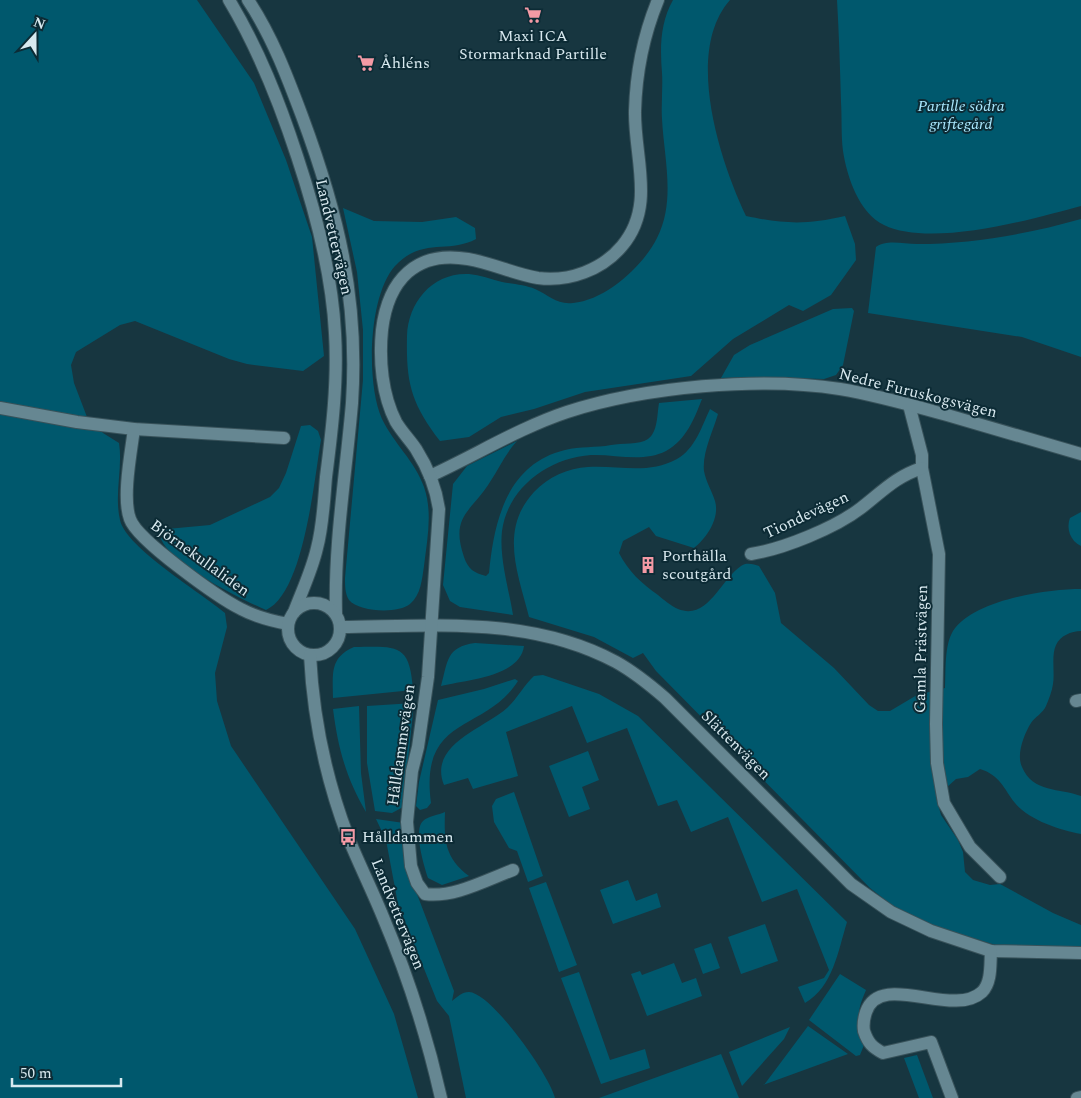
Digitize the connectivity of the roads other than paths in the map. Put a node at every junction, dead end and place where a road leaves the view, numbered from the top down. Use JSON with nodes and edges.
{"nodes":[{"id":1,"x":229,"y":0,"type":"edge"},
{"id":2,"x":248,"y":0,"type":"edge"},
{"id":3,"x":658,"y":0,"type":"edge"},
{"id":4,"x":909,"y":405,"type":"junction"},
{"id":5,"x":0,"y":408,"type":"edge"},
{"id":6,"x":134,"y":428,"type":"junction"},
{"id":7,"x":284,"y":438,"type":"dead end"},
{"id":8,"x":1081,"y":454,"type":"edge"},
{"id":9,"x":922,"y":468,"type":"junction"},
{"id":10,"x":430,"y":476,"type":"junction"},
{"id":11,"x":751,"y":554,"type":"dead end"},
{"id":12,"x":294,"y":612,"type":"junction"},
{"id":13,"x":336,"y":614,"type":"junction"},
{"id":14,"x":288,"y":624,"type":"junction"},
{"id":15,"x":431,"y":625,"type":"junction"},
{"id":16,"x":341,"y":627,"type":"junction"},
{"id":17,"x":310,"y":655,"type":"junction"},
{"id":18,"x":512,"y":870,"type":"dead end"},
{"id":19,"x":1000,"y":877,"type":"dead end"},
{"id":20,"x":991,"y":952,"type":"junction"},
{"id":21,"x":1081,"y":953,"type":"edge"},
{"id":22,"x":1081,"y":1097,"type":"edge"},
{"id":23,"x":441,"y":1098,"type":"edge"},
{"id":24,"x":952,"y":1098,"type":"edge"},
{"id":25,"x":1077,"y":1098,"type":"edge"}],
"edges":[{"from":1,"to":12,"type":"street","name":"Landvettervägen"},
{"from":2,"to":13,"type":"street","name":"Landvettervägen"},
{"from":3,"to":10,"type":"street"},
{"from":4,"to":8,"type":"street","name":"Nedre Furuskogsvägen"},
{"from":4,"to":9,"type":"street","name":"Gamla Prästvägen"},
{"from":4,"to":10,"type":"street","name":"Nedre Furuskogsvägen"},
{"from":5,"to":6,"type":"street"},
{"from":6,"to":7,"type":"street"},
{"from":6,"to":14,"type":"street","name":"Björnekullaliden"},
{"from":9,"to":11,"type":"street","name":"Tiondevägen"},
{"from":9,"to":19,"type":"street","name":"Gamla Prästvägen"},
{"from":10,"to":15,"type":"street"},
{"from":12,"to":13,"type":"street"},
{"from":12,"to":14,"type":"street"},
{"from":13,"to":16,"type":"street"},
{"from":14,"to":17,"type":"street"},
{"from":15,"to":16,"type":"street","name":"Slättenvägen"},
{"from":15,"to":18,"type":"street","name":"Hålldammsvägen"},
{"from":15,"to":20,"type":"street","name":"Slättenvägen"},
{"from":16,"to":17,"type":"street"},
{"from":17,"to":23,"type":"street","name":"Landvettervägen"},
{"from":20,"to":21,"type":"street","name":"Slättenvägen"},
{"from":20,"to":24,"type":"street"},
{"from":22,"to":25,"type":"street"}]}
